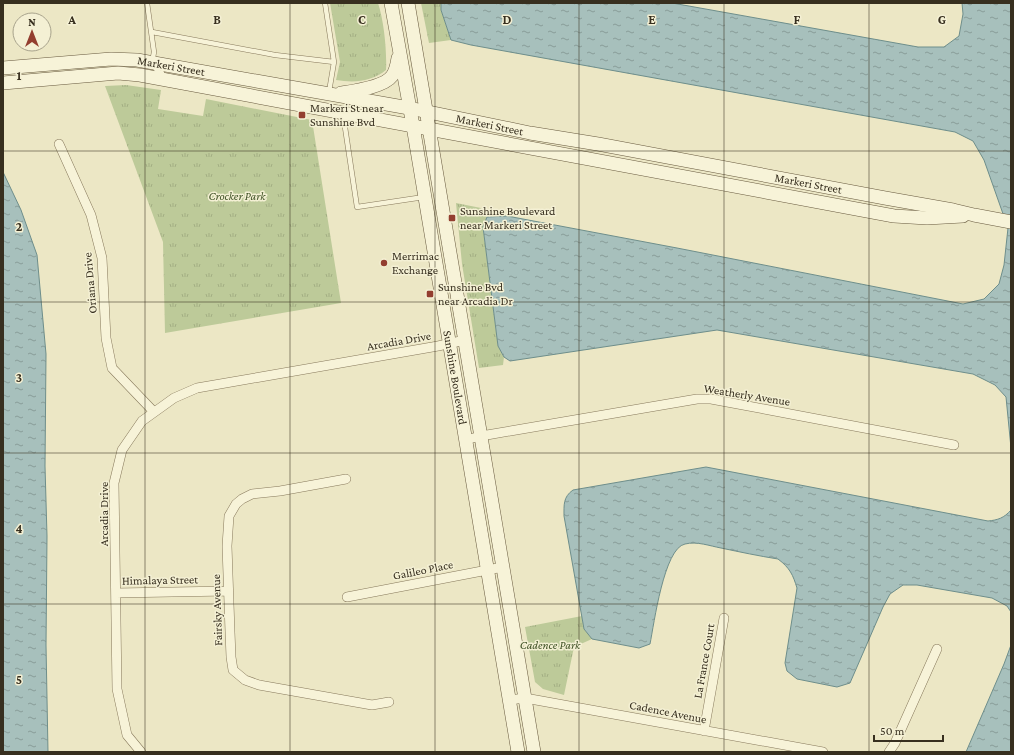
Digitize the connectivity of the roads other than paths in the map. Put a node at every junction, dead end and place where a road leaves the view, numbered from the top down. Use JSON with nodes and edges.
{"nodes":[{"id":1,"x":147,"y":3,"type":"edge"},
{"id":2,"x":325,"y":3,"type":"edge"},
{"id":3,"x":391,"y":3,"type":"edge"},
{"id":4,"x":408,"y":3,"type":"edge"},
{"id":5,"x":152,"y":32,"type":"junction"},
{"id":6,"x":399,"y":53,"type":"junction"},
{"id":7,"x":70,"y":62,"type":"junction"},
{"id":8,"x":334,"y":62,"type":"junction"},
{"id":9,"x":152,"y":63,"type":"junction"},
{"id":10,"x":3,"y":68,"type":"edge"},
{"id":11,"x":165,"y":74,"type":"dead end"},
{"id":12,"x":72,"y":77,"type":"junction"},
{"id":13,"x":3,"y":83,"type":"edge"},
{"id":14,"x":225,"y":85,"type":"dead end"},
{"id":15,"x":329,"y":94,"type":"junction"},
{"id":16,"x":247,"y":95,"type":"junction"},
{"id":17,"x":409,"y":108,"type":"junction"},
{"id":18,"x":426,"y":112,"type":"junction"},
{"id":19,"x":343,"y":113,"type":"junction"},
{"id":20,"x":413,"y":126,"type":"junction"},
{"id":21,"x":430,"y":129,"type":"junction"},
{"id":22,"x":59,"y":144,"type":"dead end"},
{"id":23,"x":665,"y":157,"type":"junction"},
{"id":24,"x":663,"y":173,"type":"junction"},
{"id":25,"x":424,"y":197,"type":"junction"},
{"id":26,"x":927,"y":212,"type":"junction"},
{"id":27,"x":1007,"y":221,"type":"edge"},
{"id":28,"x":465,"y":340,"type":"junction"},
{"id":29,"x":448,"y":344,"type":"junction"},
{"id":30,"x":154,"y":412,"type":"junction"},
{"id":31,"x":481,"y":436,"type":"junction"},
{"id":32,"x":465,"y":440,"type":"junction"},
{"id":33,"x":954,"y":445,"type":"dead end"},
{"id":34,"x":346,"y":478,"type":"dead end"},
{"id":35,"x":503,"y":567,"type":"junction"},
{"id":36,"x":487,"y":570,"type":"junction"},
{"id":37,"x":228,"y":591,"type":"junction"},
{"id":38,"x":116,"y":593,"type":"junction"},
{"id":39,"x":347,"y":597,"type":"dead end"},
{"id":40,"x":724,"y":618,"type":"dead end"},
{"id":41,"x":937,"y":649,"type":"dead end"},
{"id":42,"x":525,"y":698,"type":"junction"},
{"id":43,"x":509,"y":700,"type":"junction"},
{"id":44,"x":389,"y":702,"type":"dead end"},
{"id":45,"x":704,"y":731,"type":"junction"},
{"id":46,"x":142,"y":752,"type":"edge"},
{"id":47,"x":518,"y":752,"type":"edge"},
{"id":48,"x":534,"y":752,"type":"edge"},
{"id":49,"x":823,"y":752,"type":"edge"},
{"id":50,"x":889,"y":752,"type":"edge"}],
"edges":[{"from":1,"to":5,"type":"lane"},
{"from":2,"to":8,"type":"lane"},
{"from":3,"to":6,"type":"main road","name":"Sunshine Boulevard"},
{"from":4,"to":18,"type":"main road","name":"Sunshine Boulevard"},
{"from":5,"to":8,"type":"lane"},
{"from":5,"to":9,"type":"lane"},
{"from":6,"to":15,"type":"main road"},
{"from":6,"to":17,"type":"main road","name":"Sunshine Boulevard"},
{"from":7,"to":9,"type":"main road","name":"Markeri Street"},
{"from":7,"to":10,"type":"main road","name":"Markeri Street"},
{"from":7,"to":12,"type":"lane"},
{"from":8,"to":15,"type":"lane"},
{"from":9,"to":11,"type":"lane"},
{"from":9,"to":15,"type":"main road","name":"Markeri Street"},
{"from":12,"to":13,"type":"main road","name":"Markeri Street"},
{"from":12,"to":16,"type":"main road","name":"Markeri Street"},
{"from":14,"to":16,"type":"lane"},
{"from":15,"to":17,"type":"main road","name":"Markeri Street"},
{"from":16,"to":19,"type":"main road","name":"Markeri Street"},
{"from":17,"to":18,"type":"main road","name":"Markeri Street"},
{"from":17,"to":20,"type":"main road","name":"Sunshine Boulevard"},
{"from":18,"to":21,"type":"main road","name":"Sunshine Boulevard"},
{"from":18,"to":23,"type":"main road","name":"Markeri Street"},
{"from":19,"to":20,"type":"main road","name":"Markeri Street"},
{"from":19,"to":25,"type":"lane"},
{"from":20,"to":21,"type":"main road","name":"Markeri Street"},
{"from":20,"to":25,"type":"main road","name":"Sunshine Boulevard"},
{"from":21,"to":24,"type":"main road","name":"Markeri Street"},
{"from":21,"to":28,"type":"main road","name":"Sunshine Boulevard"},
{"from":22,"to":30,"type":"street","name":"Oriana Drive"},
{"from":23,"to":24,"type":"main road"},
{"from":23,"to":26,"type":"main road","name":"Markeri Street"},
{"from":24,"to":26,"type":"main road","name":"Markeri Street"},
{"from":25,"to":29,"type":"main road","name":"Sunshine Boulevard"},
{"from":26,"to":27,"type":"main road","name":"Markeri Street"},
{"from":28,"to":29,"type":"street","name":"Arcadia Drive"},
{"from":28,"to":31,"type":"main road","name":"Sunshine Boulevard"},
{"from":29,"to":30,"type":"street","name":"Arcadia Drive"},
{"from":29,"to":32,"type":"main road","name":"Sunshine Boulevard"},
{"from":30,"to":38,"type":"street","name":"Arcadia Drive"},
{"from":31,"to":32,"type":"street","name":"Weatherly Avenue"},
{"from":31,"to":33,"type":"street","name":"Weatherly Avenue"},
{"from":31,"to":35,"type":"main road","name":"Sunshine Boulevard"},
{"from":32,"to":36,"type":"main road","name":"Sunshine Boulevard"},
{"from":34,"to":37,"type":"street","name":"Fairsky Avenue"},
{"from":35,"to":36,"type":"street","name":"Galileo Place"},
{"from":35,"to":42,"type":"main road","name":"Sunshine Boulevard"},
{"from":36,"to":39,"type":"street","name":"Galileo Place"},
{"from":36,"to":43,"type":"main road","name":"Sunshine Boulevard"},
{"from":37,"to":38,"type":"street","name":"Himalaya Street"},
{"from":37,"to":44,"type":"street","name":"Fairsky Avenue"},
{"from":38,"to":46,"type":"street","name":"Arcadia Drive"},
{"from":40,"to":45,"type":"street","name":"La France Court"},
{"from":41,"to":50,"type":"street"},
{"from":42,"to":43,"type":"street","name":"Cadence Avenue"},
{"from":42,"to":45,"type":"street","name":"Cadence Avenue"},
{"from":42,"to":48,"type":"main road","name":"Sunshine Boulevard"},
{"from":43,"to":47,"type":"main road","name":"Sunshine Boulevard"},
{"from":45,"to":49,"type":"street","name":"Cadence Avenue"}]}
